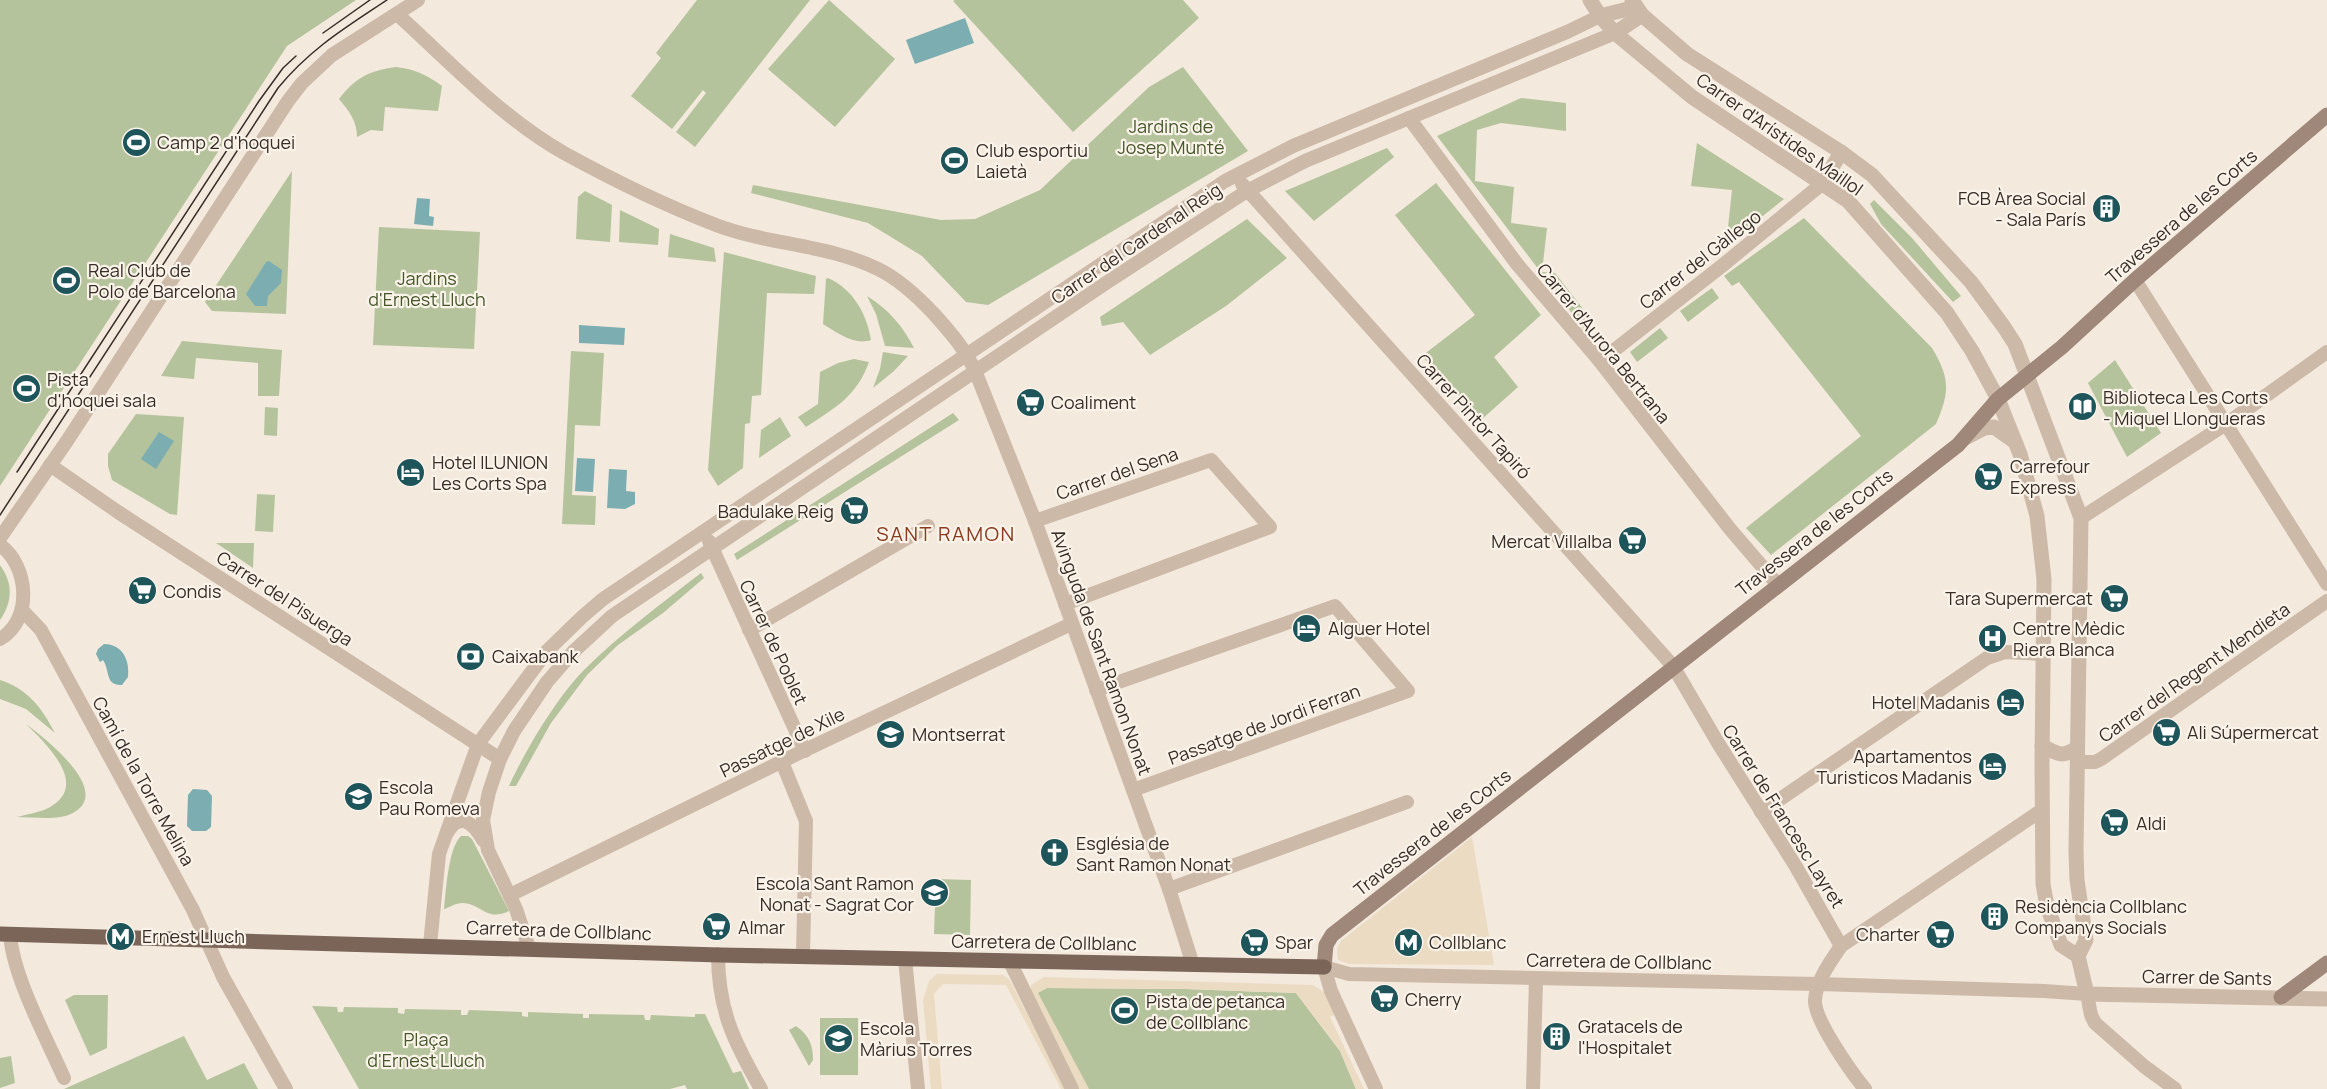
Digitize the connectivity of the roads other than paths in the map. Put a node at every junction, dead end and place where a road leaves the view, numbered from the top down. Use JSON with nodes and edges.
{"nodes":[{"id":1,"x":418,"y":0,"type":"edge"},
{"id":2,"x":1590,"y":0,"type":"edge"},
{"id":3,"x":1637,"y":7,"type":"edge"},
{"id":4,"x":397,"y":14,"type":"junction"},
{"id":5,"x":1600,"y":16,"type":"junction"},
{"id":6,"x":1615,"y":33,"type":"junction"},
{"id":7,"x":2327,"y":115,"type":"edge"},
{"id":8,"x":1409,"y":118,"type":"junction"},
{"id":9,"x":1840,"y":152,"type":"junction"},
{"id":10,"x":1235,"y":176,"type":"junction"},
{"id":11,"x":1823,"y":183,"type":"junction"},
{"id":12,"x":1247,"y":191,"type":"junction"},
{"id":13,"x":2135,"y":280,"type":"junction"},
{"id":14,"x":2327,"y":352,"type":"edge"},
{"id":15,"x":968,"y":354,"type":"junction"},
{"id":16,"x":1598,"y":359,"type":"junction"},
{"id":17,"x":976,"y":373,"type":"junction"},
{"id":18,"x":2028,"y":376,"type":"junction"},
{"id":19,"x":1998,"y":399,"type":"junction"},
{"id":20,"x":2226,"y":424,"type":"junction"},
{"id":21,"x":1967,"y":437,"type":"junction"},
{"id":22,"x":2015,"y":441,"type":"junction"},
{"id":23,"x":50,"y":465,"type":"junction"},
{"id":24,"x":2081,"y":518,"type":"junction"},
{"id":25,"x":1035,"y":521,"type":"junction"},
{"id":26,"x":928,"y":525,"type":"dead end"},
{"id":27,"x":704,"y":531,"type":"junction"},
{"id":28,"x":0,"y":538,"type":"edge"},
{"id":29,"x":0,"y":545,"type":"edge"},
{"id":30,"x":713,"y":548,"type":"junction"},
{"id":31,"x":2327,"y":584,"type":"edge"},
{"id":32,"x":1778,"y":585,"type":"junction"},
{"id":33,"x":2327,"y":601,"type":"edge"},
{"id":34,"x":1065,"y":604,"type":"junction"},
{"id":35,"x":22,"y":610,"type":"junction"},
{"id":36,"x":1071,"y":624,"type":"junction"},
{"id":37,"x":748,"y":630,"type":"junction"},
{"id":38,"x":0,"y":639,"type":"edge"},
{"id":39,"x":2043,"y":654,"type":"junction"},
{"id":40,"x":1673,"y":666,"type":"junction"},
{"id":41,"x":1096,"y":690,"type":"junction"},
{"id":42,"x":478,"y":744,"type":"junction"},
{"id":43,"x":2042,"y":746,"type":"junction"},
{"id":44,"x":805,"y":751,"type":"junction"},
{"id":45,"x":2077,"y":755,"type":"junction"},
{"id":46,"x":500,"y":759,"type":"junction"},
{"id":47,"x":782,"y":762,"type":"junction"},
{"id":48,"x":1133,"y":790,"type":"junction"},
{"id":49,"x":1407,"y":802,"type":"dead end"},
{"id":50,"x":2042,"y":810,"type":"junction"},
{"id":51,"x":1761,"y":812,"type":"junction"},
{"id":52,"x":444,"y":840,"type":"junction"},
{"id":53,"x":488,"y":850,"type":"junction"},
{"id":54,"x":1169,"y":889,"type":"junction"},
{"id":55,"x":510,"y":895,"type":"junction"},
{"id":56,"x":5,"y":934,"type":"edge"},
{"id":57,"x":208,"y":940,"type":"junction"},
{"id":58,"x":430,"y":945,"type":"junction"},
{"id":59,"x":1841,"y":946,"type":"junction"},
{"id":60,"x":529,"y":948,"type":"junction"},
{"id":61,"x":718,"y":954,"type":"junction"},
{"id":62,"x":803,"y":956,"type":"junction"},
{"id":63,"x":2078,"y":956,"type":"junction"},
{"id":64,"x":905,"y":958,"type":"junction"},
{"id":65,"x":1010,"y":962,"type":"junction"},
{"id":66,"x":2327,"y":963,"type":"edge"},
{"id":67,"x":1193,"y":965,"type":"junction"},
{"id":68,"x":1324,"y":968,"type":"junction"},
{"id":69,"x":1536,"y":979,"type":"junction"},
{"id":70,"x":1819,"y":984,"type":"junction"},
{"id":71,"x":2087,"y":994,"type":"junction"},
{"id":72,"x":2281,"y":998,"type":"junction"},
{"id":73,"x":2327,"y":999,"type":"edge"},
{"id":74,"x":64,"y":1078,"type":"dead end"},
{"id":75,"x":286,"y":1089,"type":"edge"},
{"id":76,"x":761,"y":1089,"type":"edge"},
{"id":77,"x":918,"y":1089,"type":"edge"},
{"id":78,"x":1072,"y":1089,"type":"edge"},
{"id":79,"x":1376,"y":1089,"type":"edge"},
{"id":80,"x":1533,"y":1089,"type":"edge"},
{"id":81,"x":1865,"y":1089,"type":"edge"},
{"id":82,"x":2175,"y":1089,"type":"edge"}],
"edges":[{"from":1,"to":4,"type":"street"},
{"from":2,"to":5,"type":"street","name":"Carrer d'Arístides Maillol"},
{"from":3,"to":5,"type":"street"},
{"from":3,"to":6,"type":"street"},
{"from":3,"to":9,"type":"street","name":"Carrer d'Arístides Maillol"},
{"from":4,"to":15,"type":"street","name":"Avinguda de Sant Ramon Nonat"},
{"from":4,"to":23,"type":"street"},
{"from":5,"to":6,"type":"street","name":"Carrer d'Arístides Maillol"},
{"from":5,"to":10,"type":"street","name":"Carrer del Cardenal Reig"},
{"from":6,"to":8,"type":"street","name":"Carrer del Cardenal Reig"},
{"from":6,"to":11,"type":"street","name":"Carrer d'Arístides Maillol"},
{"from":7,"to":13,"type":"main road","name":"Travessera de les Corts"},
{"from":8,"to":12,"type":"street","name":"Carrer del Cardenal Reig"},
{"from":8,"to":16,"type":"street","name":"Carrer d'Aurora Bertrana"},
{"from":9,"to":11,"type":"street"},
{"from":9,"to":18,"type":"street","name":"Carrer d'Arístides Maillol"},
{"from":10,"to":12,"type":"street","name":"Carrer Pintor Tapiró"},
{"from":10,"to":15,"type":"street","name":"Carrer del Cardenal Reig"},
{"from":11,"to":16,"type":"street","name":"Carrer del Gàllego"},
{"from":11,"to":19,"type":"street","name":"Carrer d'Arístides Maillol"},
{"from":12,"to":17,"type":"street","name":"Carrer del Cardenal Reig"},
{"from":12,"to":40,"type":"street","name":"Carrer Pintor Tapiró"},
{"from":13,"to":18,"type":"main road","name":"Travessera de les Corts"},
{"from":13,"to":20,"type":"street"},
{"from":14,"to":20,"type":"street"},
{"from":15,"to":17,"type":"street","name":"Avinguda de Sant Ramon Nonat"},
{"from":15,"to":27,"type":"street","name":"Carrer del Cardenal Reig"},
{"from":16,"to":32,"type":"street","name":"Carrer d'Aurora Bertrana"},
{"from":17,"to":25,"type":"street","name":"Avinguda de Sant Ramon Nonat"},
{"from":17,"to":30,"type":"street","name":"Carrer del Cardenal Reig"},
{"from":18,"to":19,"type":"main road","name":"Travessera de les Corts"},
{"from":18,"to":24,"type":"street","name":"Carrer d'Arístides Maillol"},
{"from":19,"to":21,"type":"main road","name":"Travessera de les Corts"},
{"from":19,"to":22,"type":"street","name":"Carrer d'Arístides Maillol"},
{"from":20,"to":24,"type":"street"},
{"from":20,"to":31,"type":"street"},
{"from":21,"to":22,"type":"street"},
{"from":21,"to":32,"type":"main road","name":"Travessera de les Corts"},
{"from":22,"to":39,"type":"street","name":"Carrer d'Arístides Maillol"},
{"from":23,"to":28,"type":"street"},
{"from":23,"to":42,"type":"street","name":"Carrer del Pisuerga"},
{"from":24,"to":45,"type":"street"},
{"from":25,"to":34,"type":"street","name":"Avinguda de Sant Ramon Nonat"},
{"from":25,"to":34,"type":"street","name":"Carrer del Sena"},
{"from":26,"to":37,"type":"street"},
{"from":27,"to":30,"type":"street"},
{"from":27,"to":42,"type":"street","name":"Carrer del Cardenal Reig"},
{"from":29,"to":35,"type":"street"},
{"from":30,"to":37,"type":"street","name":"Carrer de Poblet"},
{"from":30,"to":46,"type":"street","name":"Carrer del Cardenal Reig"},
{"from":32,"to":40,"type":"main road","name":"Travessera de les Corts"},
{"from":33,"to":45,"type":"street","name":"Carrer del Regent Mendieta"},
{"from":34,"to":36,"type":"street","name":"Avinguda de Sant Ramon Nonat"},
{"from":35,"to":38,"type":"street"},
{"from":35,"to":57,"type":"street","name":"Camí de la Torre Melina"},
{"from":36,"to":41,"type":"street","name":"Avinguda de Sant Ramon Nonat"},
{"from":36,"to":44,"type":"street","name":"Passatge de Xile"},
{"from":37,"to":44,"type":"street","name":"Carrer de Poblet"},
{"from":39,"to":43,"type":"street","name":"Carrer d'Arístides Maillol"},
{"from":39,"to":51,"type":"street"},
{"from":40,"to":51,"type":"street","name":"Carrer de Francesc Layret"},
{"from":40,"to":68,"type":"main road","name":"Travessera de les Corts"},
{"from":41,"to":48,"type":"street","name":"Avinguda de Sant Ramon Nonat"},
{"from":41,"to":48,"type":"street","name":"Passatge de Jordi Ferran"},
{"from":42,"to":46,"type":"street","name":"Carrer del Pisuerga"},
{"from":42,"to":52,"type":"street","name":"Carrer del Cardenal Reig"},
{"from":43,"to":45,"type":"street"},
{"from":43,"to":50,"type":"street","name":"Carrer d'Arístides Maillol"},
{"from":44,"to":47,"type":"street","name":"Passatge de Xile"},
{"from":45,"to":63,"type":"street"},
{"from":46,"to":53,"type":"street","name":"Carrer del Cardenal Reig"},
{"from":47,"to":55,"type":"street","name":"Passatge de Xile"},
{"from":47,"to":62,"type":"street"},
{"from":48,"to":54,"type":"street","name":"Avinguda de Sant Ramon Nonat"},
{"from":49,"to":54,"type":"street"},
{"from":50,"to":59,"type":"street"},
{"from":50,"to":63,"type":"street","name":"Carrer d'Arístides Maillol"},
{"from":51,"to":59,"type":"street","name":"Carrer de Francesc Layret"},
{"from":52,"to":53,"type":"street","name":"Carrer del Cardenal Reig"},
{"from":52,"to":58,"type":"street","name":"Carrer del Cardenal Reig"},
{"from":53,"to":55,"type":"street","name":"Carrer del Cardenal Reig"},
{"from":54,"to":67,"type":"street","name":"Avinguda de Sant Ramon Nonat"},
{"from":55,"to":60,"type":"street","name":"Carrer del Cardenal Reig"},
{"from":56,"to":57,"type":"main road","name":"Carretera de Collblanc"},
{"from":56,"to":74,"type":"street"},
{"from":57,"to":58,"type":"main road","name":"Carretera de Collblanc"},
{"from":57,"to":75,"type":"street","name":"Camí de la Torre Melina"},
{"from":58,"to":60,"type":"main road","name":"Carretera de Collblanc"},
{"from":59,"to":70,"type":"street"},
{"from":60,"to":61,"type":"main road","name":"Carretera de Collblanc"},
{"from":61,"to":62,"type":"main road","name":"Carretera de Collblanc"},
{"from":61,"to":76,"type":"street"},
{"from":62,"to":64,"type":"main road","name":"Carretera de Collblanc"},
{"from":63,"to":71,"type":"street"},
{"from":64,"to":65,"type":"main road","name":"Carretera de Collblanc"},
{"from":64,"to":77,"type":"street"},
{"from":65,"to":67,"type":"main road","name":"Carretera de Collblanc"},
{"from":65,"to":78,"type":"street"},
{"from":66,"to":72,"type":"main road"},
{"from":67,"to":68,"type":"main road","name":"Carretera de Collblanc"},
{"from":68,"to":69,"type":"street","name":"Carretera de Collblanc"},
{"from":68,"to":79,"type":"street"},
{"from":69,"to":70,"type":"street","name":"Carretera de Collblanc"},
{"from":69,"to":80,"type":"street"},
{"from":70,"to":71,"type":"street","name":"Carretera de Collblanc"},
{"from":70,"to":81,"type":"street"},
{"from":71,"to":72,"type":"street","name":"Carrer de Sants"},
{"from":71,"to":82,"type":"street"},
{"from":72,"to":73,"type":"street","name":"Carrer de Sants"}]}
